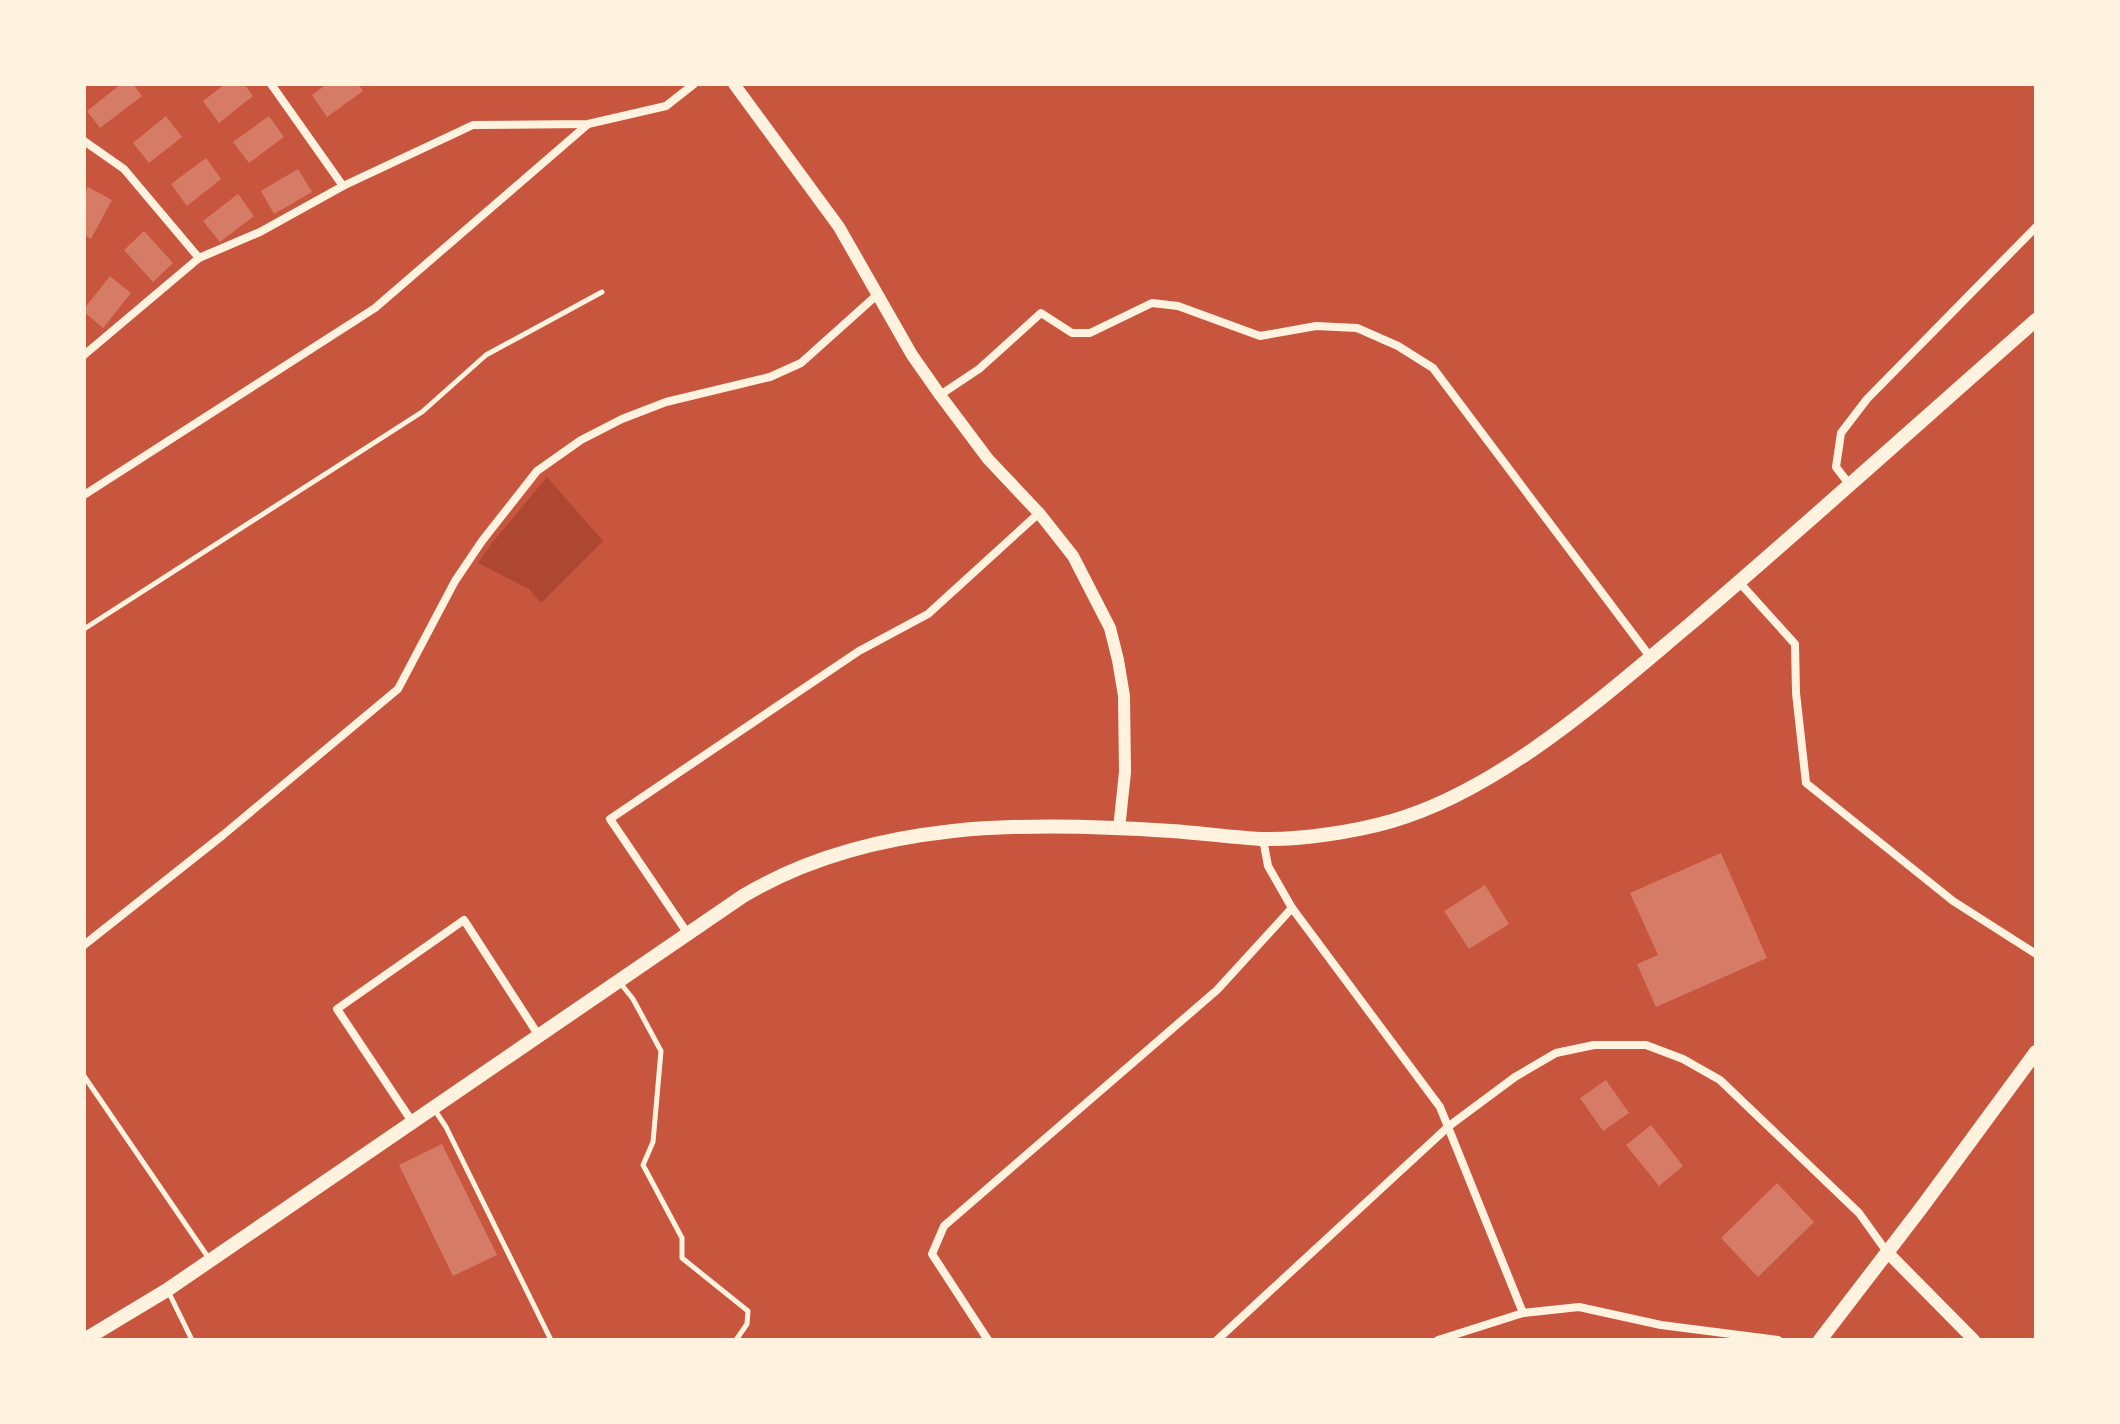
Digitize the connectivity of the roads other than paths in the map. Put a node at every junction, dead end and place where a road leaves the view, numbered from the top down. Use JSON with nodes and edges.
{"nodes":[{"id":1,"x":271,"y":84,"type":"edge"},
{"id":2,"x":694,"y":84,"type":"edge"},
{"id":3,"x":734,"y":84,"type":"edge"},
{"id":4,"x":588,"y":124,"type":"junction"},
{"id":5,"x":84,"y":141,"type":"edge"},
{"id":6,"x":343,"y":186,"type":"junction"},
{"id":7,"x":2036,"y":227,"type":"edge"},
{"id":8,"x":199,"y":258,"type":"junction"},
{"id":9,"x":602,"y":292,"type":"dead end"},
{"id":10,"x":878,"y":294,"type":"junction"},
{"id":11,"x":2036,"y":320,"type":"edge"},
{"id":12,"x":84,"y":355,"type":"edge"},
{"id":13,"x":940,"y":395,"type":"junction"},
{"id":14,"x":1849,"y":484,"type":"junction"},
{"id":15,"x":84,"y":495,"type":"edge"},
{"id":16,"x":1039,"y":513,"type":"junction"},
{"id":17,"x":1739,"y":582,"type":"junction"},
{"id":18,"x":84,"y":629,"type":"edge"},
{"id":19,"x":1651,"y":658,"type":"junction"},
{"id":20,"x":1119,"y":829,"type":"junction"},
{"id":21,"x":1263,"y":839,"type":"junction"},
{"id":22,"x":1292,"y":908,"type":"junction"},
{"id":23,"x":688,"y":934,"type":"junction"},
{"id":24,"x":84,"y":945,"type":"edge"},
{"id":25,"x":2036,"y":954,"type":"edge"},
{"id":26,"x":618,"y":981,"type":"junction"},
{"id":27,"x":540,"y":1037,"type":"junction"},
{"id":28,"x":2036,"y":1052,"type":"edge"},
{"id":29,"x":84,"y":1076,"type":"edge"},
{"id":30,"x":434,"y":1109,"type":"junction"},
{"id":31,"x":413,"y":1123,"type":"junction"},
{"id":32,"x":1449,"y":1126,"type":"junction"},
{"id":33,"x":1887,"y":1252,"type":"junction"},
{"id":34,"x":210,"y":1260,"type":"junction"},
{"id":35,"x":167,"y":1290,"type":"junction"},
{"id":36,"x":1523,"y":1313,"type":"junction"},
{"id":37,"x":84,"y":1340,"type":"edge"},
{"id":38,"x":192,"y":1340,"type":"edge"},
{"id":39,"x":551,"y":1340,"type":"edge"},
{"id":40,"x":736,"y":1340,"type":"edge"},
{"id":41,"x":988,"y":1340,"type":"edge"},
{"id":42,"x":1217,"y":1340,"type":"edge"},
{"id":43,"x":1438,"y":1340,"type":"edge"},
{"id":44,"x":1778,"y":1340,"type":"edge"},
{"id":45,"x":1820,"y":1340,"type":"edge"},
{"id":46,"x":1974,"y":1340,"type":"edge"}],
"edges":[{"from":1,"to":6,"type":"street"},
{"from":2,"to":4,"type":"street"},
{"from":3,"to":10,"type":"street"},
{"from":4,"to":6,"type":"street"},
{"from":4,"to":15,"type":"street"},
{"from":5,"to":8,"type":"street"},
{"from":6,"to":8,"type":"street"},
{"from":7,"to":14,"type":"street"},
{"from":8,"to":12,"type":"street"},
{"from":9,"to":18,"type":"lane"},
{"from":10,"to":13,"type":"street"},
{"from":10,"to":24,"type":"street"},
{"from":11,"to":14,"type":"main road"},
{"from":13,"to":16,"type":"street"},
{"from":13,"to":19,"type":"street"},
{"from":14,"to":17,"type":"main road"},
{"from":16,"to":20,"type":"street"},
{"from":16,"to":23,"type":"street"},
{"from":17,"to":19,"type":"main road"},
{"from":17,"to":25,"type":"street"},
{"from":19,"to":21,"type":"main road"},
{"from":20,"to":21,"type":"main road"},
{"from":20,"to":23,"type":"main road"},
{"from":21,"to":22,"type":"street"},
{"from":22,"to":32,"type":"street"},
{"from":22,"to":41,"type":"street"},
{"from":23,"to":26,"type":"main road"},
{"from":26,"to":27,"type":"main road"},
{"from":26,"to":40,"type":"lane"},
{"from":27,"to":30,"type":"main road"},
{"from":27,"to":31,"type":"street"},
{"from":28,"to":33,"type":"main road"},
{"from":29,"to":34,"type":"lane"},
{"from":30,"to":31,"type":"main road"},
{"from":30,"to":39,"type":"lane"},
{"from":31,"to":34,"type":"main road"},
{"from":32,"to":33,"type":"street"},
{"from":32,"to":36,"type":"street"},
{"from":32,"to":42,"type":"street"},
{"from":33,"to":45,"type":"main road"},
{"from":33,"to":46,"type":"street"},
{"from":34,"to":35,"type":"main road"},
{"from":35,"to":37,"type":"main road"},
{"from":35,"to":38,"type":"lane"},
{"from":36,"to":43,"type":"street"},
{"from":36,"to":44,"type":"street"}]}
